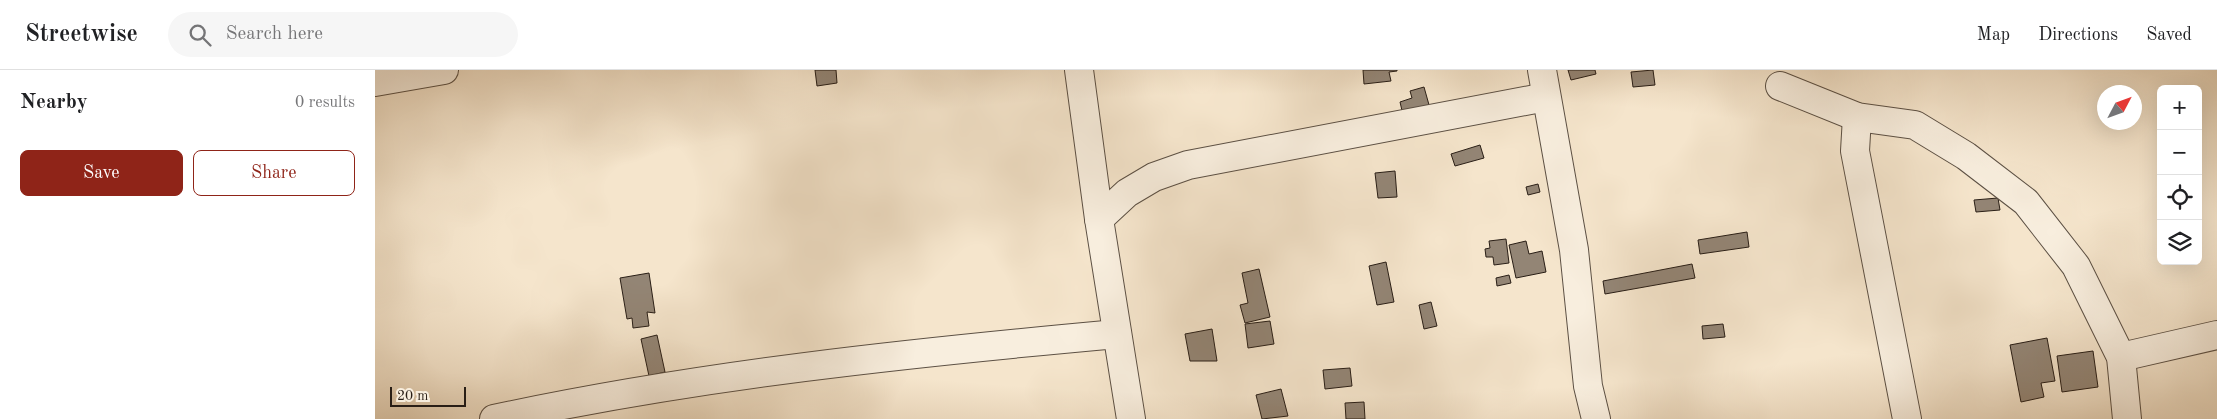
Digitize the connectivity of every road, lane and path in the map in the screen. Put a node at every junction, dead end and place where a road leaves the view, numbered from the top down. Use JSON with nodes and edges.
{"nodes":[{"id":1,"x":444,"y":70,"type":"edge"},
{"id":2,"x":1079,"y":70,"type":"edge"},
{"id":3,"x":1542,"y":70,"type":"edge"},
{"id":4,"x":375,"y":82,"type":"edge"},
{"id":5,"x":1780,"y":86,"type":"dead end"},
{"id":6,"x":1546,"y":97,"type":"junction"},
{"id":7,"x":1857,"y":117,"type":"junction"},
{"id":8,"x":1099,"y":219,"type":"junction"},
{"id":9,"x":1117,"y":334,"type":"junction"},
{"id":10,"x":2217,"y":334,"type":"edge"},
{"id":11,"x":2121,"y":357,"type":"junction"},
{"id":12,"x":1589,"y":418,"type":"edge"},
{"id":13,"x":493,"y":419,"type":"edge"},
{"id":14,"x":1131,"y":419,"type":"edge"},
{"id":15,"x":1907,"y":419,"type":"edge"},
{"id":16,"x":2127,"y":419,"type":"edge"}],
"edges":[{"from":1,"to":4,"type":"street"},
{"from":2,"to":8,"type":"street"},
{"from":3,"to":6,"type":"street"},
{"from":5,"to":7,"type":"street"},
{"from":6,"to":8,"type":"street"},
{"from":6,"to":12,"type":"street"},
{"from":7,"to":11,"type":"street"},
{"from":7,"to":15,"type":"street"},
{"from":8,"to":9,"type":"street"},
{"from":9,"to":13,"type":"street"},
{"from":9,"to":14,"type":"street"},
{"from":10,"to":11,"type":"street"},
{"from":11,"to":16,"type":"street"}]}
